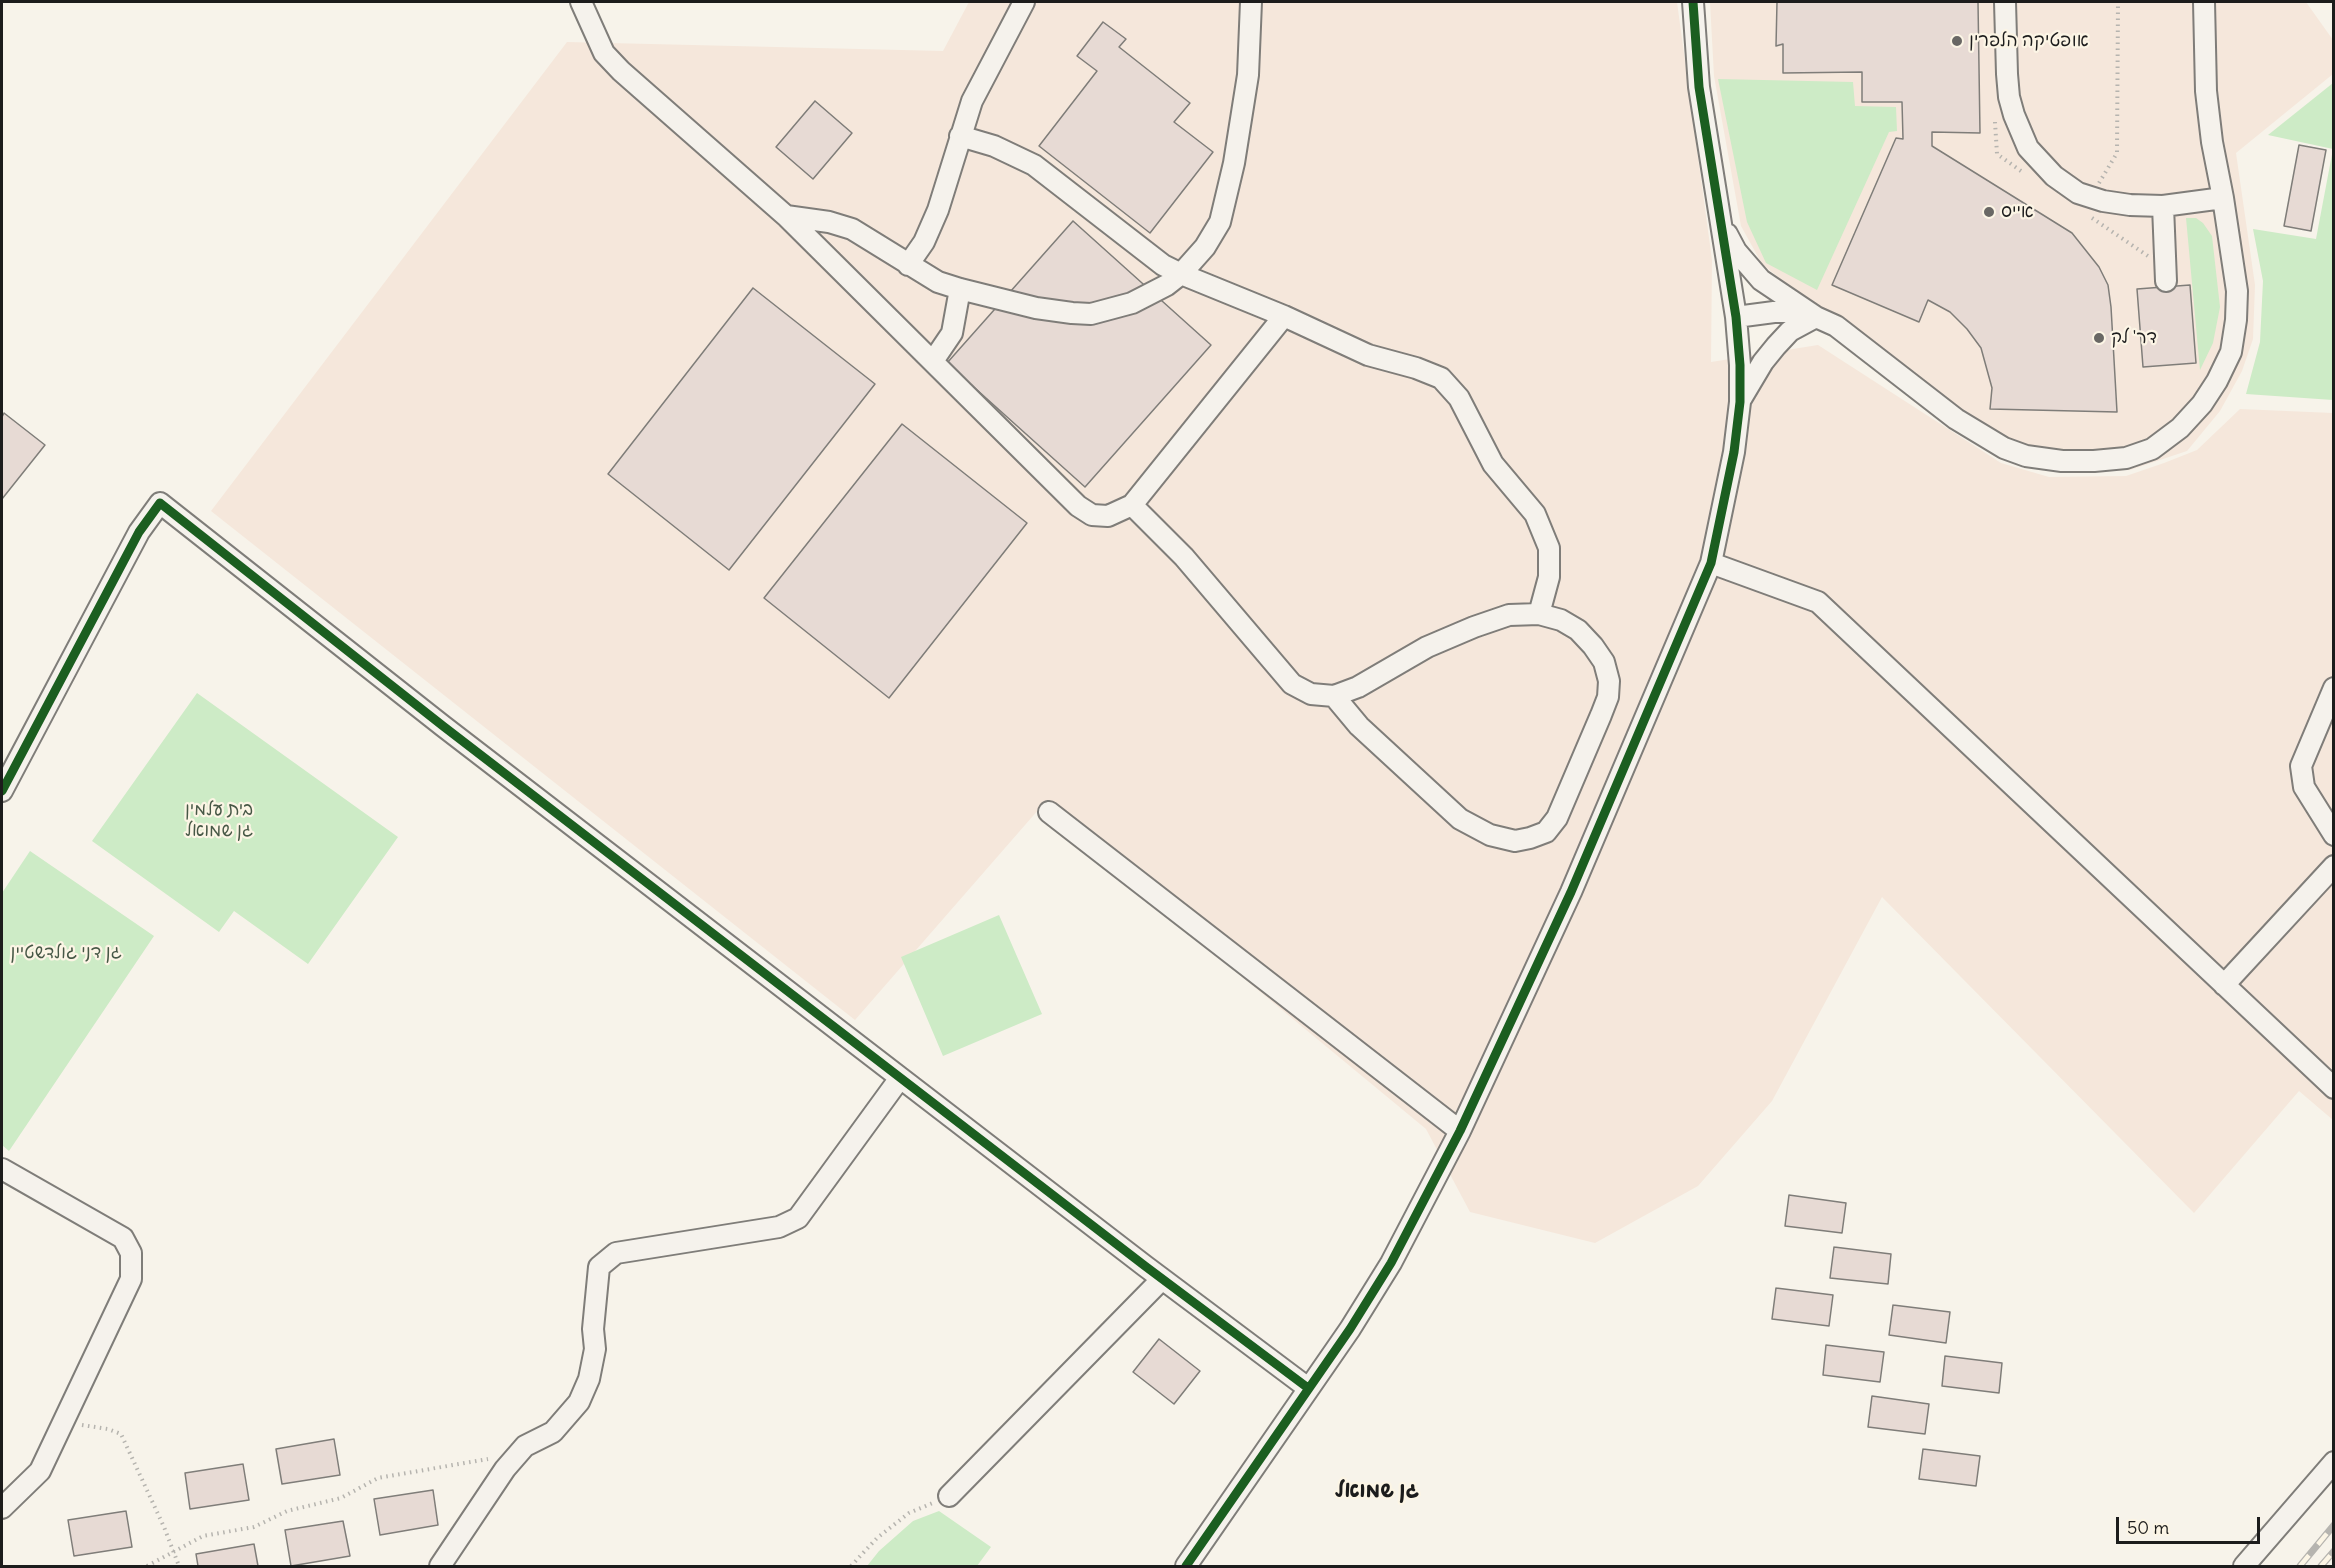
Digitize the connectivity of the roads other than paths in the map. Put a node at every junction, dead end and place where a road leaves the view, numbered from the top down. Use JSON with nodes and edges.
{"nodes":[{"id":1,"x":581,"y":2,"type":"edge"},
{"id":2,"x":1024,"y":2,"type":"edge"},
{"id":3,"x":1251,"y":2,"type":"edge"},
{"id":4,"x":1694,"y":2,"type":"edge"},
{"id":5,"x":2005,"y":2,"type":"edge"},
{"id":6,"x":2204,"y":2,"type":"edge"},
{"id":7,"x":960,"y":136,"type":"junction"},
{"id":8,"x":2223,"y":198,"type":"junction"},
{"id":9,"x":2163,"y":206,"type":"junction"},
{"id":10,"x":786,"y":216,"type":"junction"},
{"id":11,"x":1721,"y":223,"type":"junction"},
{"id":12,"x":908,"y":265,"type":"junction"},
{"id":13,"x":1181,"y":274,"type":"junction"},
{"id":14,"x":2166,"y":280,"type":"dead end"},
{"id":15,"x":960,"y":289,"type":"junction"},
{"id":16,"x":1284,"y":316,"type":"junction"},
{"id":17,"x":1736,"y":317,"type":"junction"},
{"id":18,"x":1816,"y":317,"type":"junction"},
{"id":19,"x":933,"y":361,"type":"junction"},
{"id":20,"x":1740,"y":402,"type":"junction"},
{"id":21,"x":1132,"y":505,"type":"junction"},
{"id":22,"x":1710,"y":563,"type":"junction"},
{"id":23,"x":1539,"y":614,"type":"junction"},
{"id":24,"x":2334,"y":688,"type":"edge"},
{"id":25,"x":1334,"y":696,"type":"junction"},
{"id":26,"x":2,"y":791,"type":"edge"},
{"id":27,"x":1049,"y":812,"type":"dead end"},
{"id":28,"x":2334,"y":835,"type":"edge"},
{"id":29,"x":2334,"y":866,"type":"edge"},
{"id":30,"x":2224,"y":985,"type":"junction"},
{"id":31,"x":900,"y":1078,"type":"junction"},
{"id":32,"x":2334,"y":1088,"type":"edge"},
{"id":33,"x":1460,"y":1131,"type":"junction"},
{"id":34,"x":2,"y":1169,"type":"edge"},
{"id":35,"x":1162,"y":1279,"type":"junction"},
{"id":36,"x":1308,"y":1388,"type":"junction"},
{"id":37,"x":2334,"y":1462,"type":"edge"},
{"id":38,"x":949,"y":1496,"type":"road end"},
{"id":39,"x":2,"y":1508,"type":"edge"},
{"id":40,"x":440,"y":1566,"type":"edge"},
{"id":41,"x":1186,"y":1566,"type":"edge"},
{"id":42,"x":2244,"y":1566,"type":"edge"}],
"edges":[{"from":1,"to":10,"type":"street"},
{"from":2,"to":7,"type":"street"},
{"from":3,"to":13,"type":"street"},
{"from":4,"to":11,"type":"street"},
{"from":5,"to":9,"type":"street"},
{"from":6,"to":8,"type":"street"},
{"from":7,"to":12,"type":"street"},
{"from":7,"to":13,"type":"street"},
{"from":8,"to":9,"type":"street"},
{"from":8,"to":18,"type":"street"},
{"from":9,"to":14,"type":"street"},
{"from":10,"to":12,"type":"street"},
{"from":10,"to":19,"type":"street"},
{"from":11,"to":17,"type":"street"},
{"from":11,"to":18,"type":"street"},
{"from":12,"to":15,"type":"street"},
{"from":13,"to":15,"type":"street"},
{"from":13,"to":16,"type":"street"},
{"from":15,"to":19,"type":"street"},
{"from":16,"to":21,"type":"street"},
{"from":16,"to":23,"type":"street"},
{"from":17,"to":18,"type":"street"},
{"from":17,"to":20,"type":"street"},
{"from":18,"to":20,"type":"street"},
{"from":19,"to":21,"type":"street"},
{"from":20,"to":22,"type":"street"},
{"from":21,"to":25,"type":"street"},
{"from":22,"to":30,"type":"street"},
{"from":22,"to":33,"type":"street"},
{"from":23,"to":25,"type":"street"},
{"from":23,"to":25,"type":"street"},
{"from":24,"to":28,"type":"street"},
{"from":26,"to":31,"type":"street"},
{"from":27,"to":33,"type":"street"},
{"from":29,"to":30,"type":"street"},
{"from":30,"to":32,"type":"street"},
{"from":31,"to":35,"type":"street"},
{"from":31,"to":40,"type":"street"},
{"from":33,"to":36,"type":"street"},
{"from":34,"to":39,"type":"street"},
{"from":35,"to":36,"type":"street"},
{"from":35,"to":38,"type":"street"},
{"from":36,"to":41,"type":"street"},
{"from":37,"to":42,"type":"street"}]}
